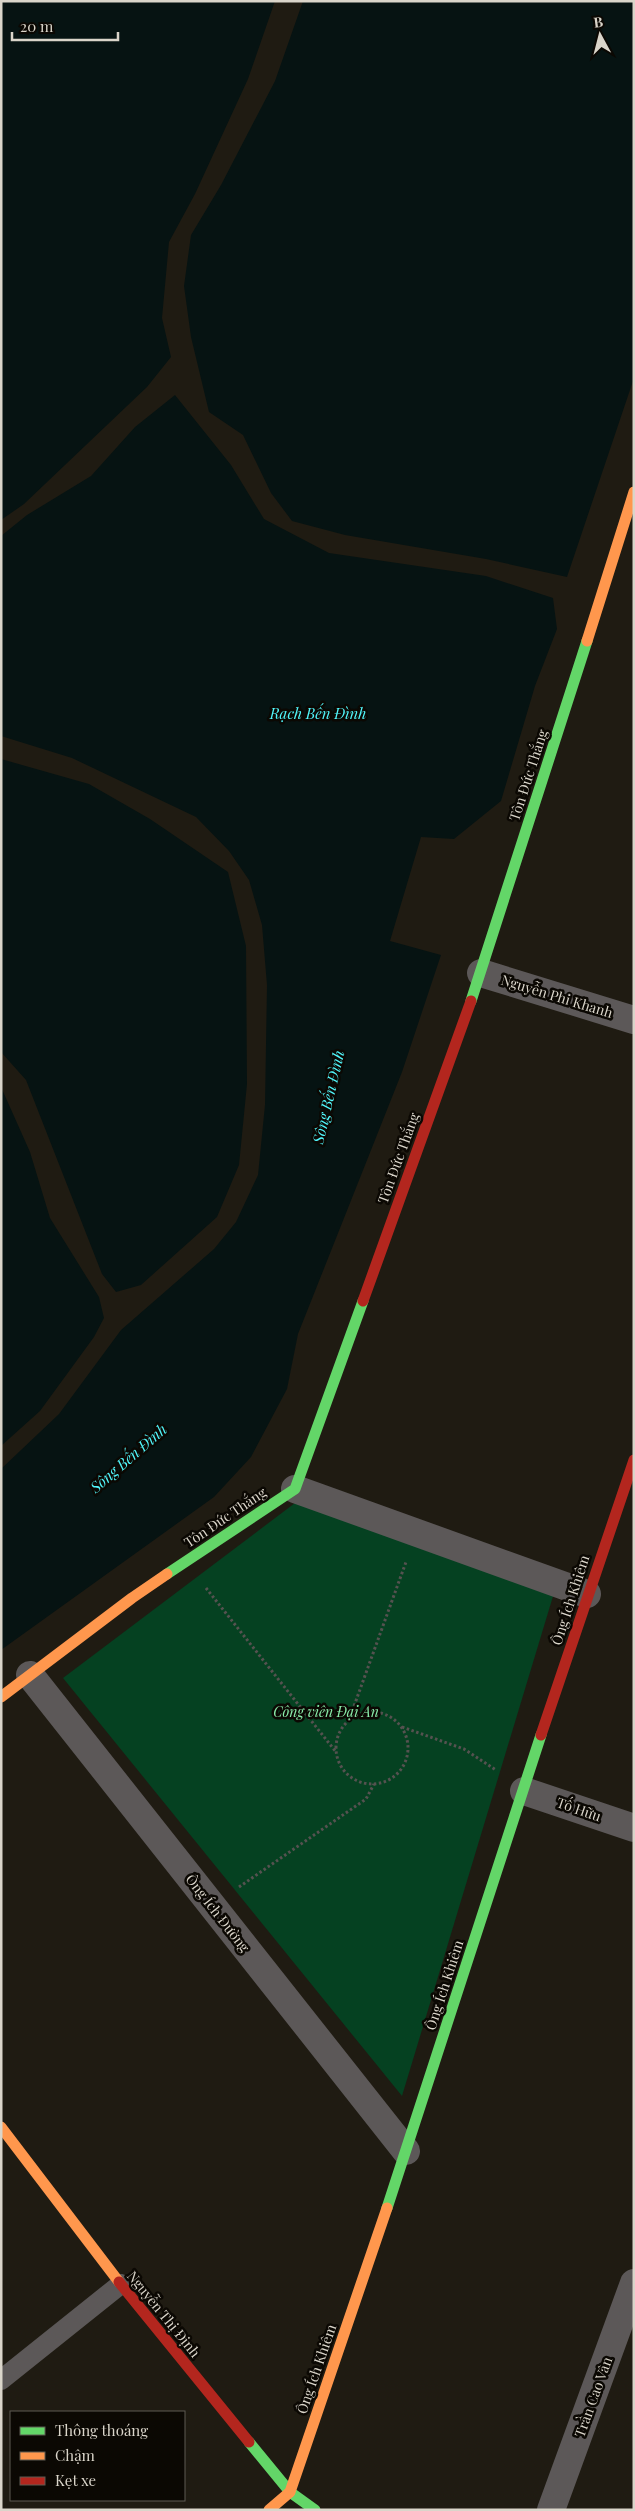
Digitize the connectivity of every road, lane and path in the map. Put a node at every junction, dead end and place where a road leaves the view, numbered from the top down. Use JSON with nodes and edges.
{"nodes":[{"id":1,"x":634,"y":492,"type":"edge"},
{"id":2,"x":481,"y":973,"type":"junction"},
{"id":3,"x":634,"y":1020,"type":"edge"},
{"id":4,"x":634,"y":1460,"type":"edge"},
{"id":5,"x":295,"y":1489,"type":"junction"},
{"id":6,"x":416,"y":1532,"type":"junction"},
{"id":7,"x":206,"y":1588,"type":"dead end"},
{"id":8,"x":587,"y":1594,"type":"junction"},
{"id":9,"x":30,"y":1675,"type":"junction"},
{"id":10,"x":1,"y":1697,"type":"edge"},
{"id":11,"x":348,"y":1721,"type":"junction"},
{"id":12,"x":402,"y":1727,"type":"junction"},
{"id":13,"x":337,"y":1753,"type":"junction"},
{"id":14,"x":374,"y":1784,"type":"junction"},
{"id":15,"x":524,"y":1791,"type":"junction"},
{"id":16,"x":634,"y":1828,"type":"edge"},
{"id":17,"x":213,"y":1906,"type":"junction"},
{"id":18,"x":1,"y":2127,"type":"edge"},
{"id":19,"x":406,"y":2151,"type":"junction"},
{"id":20,"x":634,"y":2283,"type":"edge"},
{"id":21,"x":121,"y":2284,"type":"junction"},
{"id":22,"x":629,"y":2313,"type":"edge"},
{"id":23,"x":1,"y":2380,"type":"edge"},
{"id":24,"x":290,"y":2492,"type":"junction"},
{"id":25,"x":269,"y":2510,"type":"edge"},
{"id":26,"x":316,"y":2510,"type":"edge"},
{"id":27,"x":551,"y":2510,"type":"edge"}],
"edges":[{"from":1,"to":2,"type":"street","name":"Tôn Đức Thắng"},
{"from":2,"to":3,"type":"street","name":"Nguyễn Phi Khanh"},
{"from":2,"to":5,"type":"street","name":"Tôn Đức Thắng"},
{"from":4,"to":8,"type":"street","name":"Ông Ích Khiêm"},
{"from":5,"to":6,"type":"street"},
{"from":5,"to":9,"type":"street","name":"Tôn Đức Thắng"},
{"from":6,"to":8,"type":"street"},
{"from":6,"to":11,"type":"path"},
{"from":7,"to":13,"type":"path"},
{"from":8,"to":15,"type":"street","name":"Ông Ích Khiêm"},
{"from":9,"to":10,"type":"street","name":"Tôn Đức Thắng"},
{"from":9,"to":17,"type":"street","name":"Ông Ích Đường"},
{"from":11,"to":12,"type":"path"},
{"from":11,"to":13,"type":"path"},
{"from":12,"to":14,"type":"path"},
{"from":12,"to":15,"type":"path"},
{"from":13,"to":14,"type":"path"},
{"from":14,"to":17,"type":"path"},
{"from":15,"to":16,"type":"street","name":"Tố Hữu"},
{"from":15,"to":19,"type":"street","name":"Ông Ích Khiêm"},
{"from":17,"to":19,"type":"street","name":"Ông Ích Đường"},
{"from":18,"to":21,"type":"street","name":"Nguyễn Thị Định"},
{"from":19,"to":24,"type":"street","name":"Ông Ích Khiêm"},
{"from":20,"to":22,"type":"street","name":"Trần Cao Vân"},
{"from":21,"to":23,"type":"lane"},
{"from":21,"to":24,"type":"street","name":"Nguyễn Thị Định"},
{"from":22,"to":27,"type":"street","name":"Trần Cao Vân"},
{"from":24,"to":25,"type":"street"},
{"from":24,"to":26,"type":"street","name":"Nguyễn Thị Định"}]}
